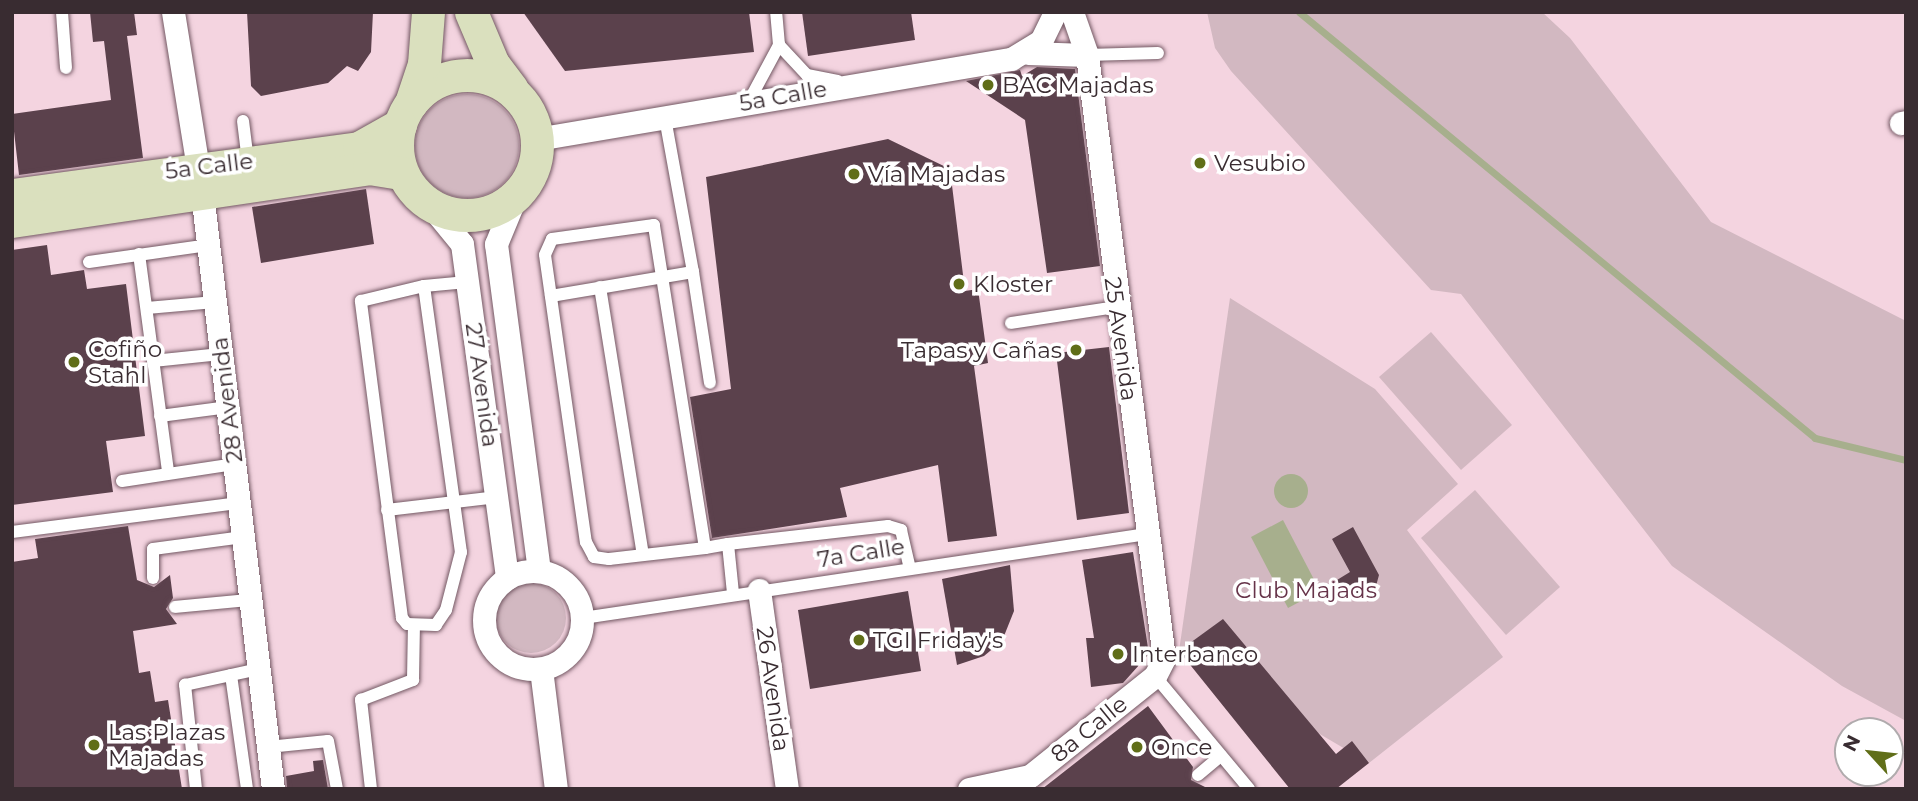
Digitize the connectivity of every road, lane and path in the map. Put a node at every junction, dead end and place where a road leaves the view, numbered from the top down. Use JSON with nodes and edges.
{"nodes":[{"id":1,"x":62,"y":12,"type":"edge"},
{"id":2,"x":173,"y":12,"type":"edge"},
{"id":3,"x":428,"y":12,"type":"edge"},
{"id":4,"x":471,"y":12,"type":"edge"},
{"id":5,"x":776,"y":12,"type":"edge"},
{"id":6,"x":1055,"y":12,"type":"edge"},
{"id":7,"x":1072,"y":12,"type":"edge"},
{"id":8,"x":779,"y":45,"type":"junction"},
{"id":9,"x":1028,"y":53,"type":"junction"},
{"id":10,"x":1158,"y":53,"type":"dead end"},
{"id":11,"x":1087,"y":55,"type":"junction"},
{"id":12,"x":66,"y":68,"type":"dead end"},
{"id":13,"x":853,"y":84,"type":"junction"},
{"id":14,"x":515,"y":93,"type":"junction"},
{"id":15,"x":749,"y":101,"type":"junction"},
{"id":16,"x":405,"y":114,"type":"junction"},
{"id":17,"x":665,"y":118,"type":"junction"},
{"id":18,"x":243,"y":121,"type":"dead end"},
{"id":19,"x":537,"y":139,"type":"junction"},
{"id":20,"x":248,"y":161,"type":"junction"},
{"id":21,"x":402,"y":173,"type":"junction"},
{"id":22,"x":200,"y":180,"type":"junction"},
{"id":23,"x":12,"y":195,"type":"edge"},
{"id":24,"x":514,"y":198,"type":"junction"},
{"id":25,"x":429,"y":205,"type":"junction"},
{"id":26,"x":12,"y":221,"type":"edge"},
{"id":27,"x":208,"y":245,"type":"junction"},
{"id":28,"x":139,"y":254,"type":"junction"},
{"id":29,"x":89,"y":262,"type":"dead end"},
{"id":30,"x":693,"y":272,"type":"junction"},
{"id":31,"x":664,"y":277,"type":"junction"},
{"id":32,"x":467,"y":282,"type":"junction"},
{"id":33,"x":424,"y":286,"type":"junction"},
{"id":34,"x":600,"y":287,"type":"junction"},
{"id":35,"x":551,"y":296,"type":"junction"},
{"id":36,"x":215,"y":302,"type":"junction"},
{"id":37,"x":1116,"y":307,"type":"junction"},
{"id":38,"x":147,"y":308,"type":"junction"},
{"id":39,"x":1011,"y":323,"type":"dead end"},
{"id":40,"x":221,"y":354,"type":"junction"},
{"id":41,"x":153,"y":361,"type":"junction"},
{"id":42,"x":710,"y":383,"type":"dead end"},
{"id":43,"x":228,"y":407,"type":"junction"},
{"id":44,"x":160,"y":416,"type":"junction"},
{"id":45,"x":234,"y":464,"type":"junction"},
{"id":46,"x":168,"y":472,"type":"junction"},
{"id":47,"x":122,"y":481,"type":"dead end"},
{"id":48,"x":497,"y":497,"type":"junction"},
{"id":49,"x":454,"y":501,"type":"junction"},
{"id":50,"x":239,"y":503,"type":"junction"},
{"id":51,"x":387,"y":510,"type":"junction"},
{"id":52,"x":12,"y":532,"type":"edge"},
{"id":53,"x":1147,"y":534,"type":"junction"},
{"id":54,"x":243,"y":537,"type":"junction"},
{"id":55,"x":728,"y":544,"type":"junction"},
{"id":56,"x":705,"y":548,"type":"junction"},
{"id":57,"x":643,"y":555,"type":"junction"},
{"id":58,"x":909,"y":566,"type":"junction"},
{"id":59,"x":539,"y":570,"type":"junction"},
{"id":60,"x":153,"y":578,"type":"dead end"},
{"id":61,"x":507,"y":578,"type":"junction"},
{"id":62,"x":759,"y":590,"type":"junction"},
{"id":63,"x":733,"y":593,"type":"junction"},
{"id":64,"x":248,"y":600,"type":"junction"},
{"id":65,"x":175,"y":607,"type":"dead end"},
{"id":66,"x":583,"y":618,"type":"junction"},
{"id":67,"x":414,"y":625,"type":"junction"},
{"id":68,"x":259,"y":669,"type":"junction"},
{"id":69,"x":537,"y":669,"type":"junction"},
{"id":70,"x":1158,"y":672,"type":"junction"},
{"id":71,"x":231,"y":675,"type":"junction"},
{"id":72,"x":268,"y":747,"type":"junction"},
{"id":73,"x":1221,"y":756,"type":"junction"},
{"id":74,"x":1198,"y":775,"type":"dead end"},
{"id":75,"x":1001,"y":787,"type":"edge"},
{"id":76,"x":196,"y":789,"type":"edge"},
{"id":77,"x":247,"y":789,"type":"edge"},
{"id":78,"x":273,"y":789,"type":"edge"},
{"id":79,"x":337,"y":789,"type":"edge"},
{"id":80,"x":371,"y":789,"type":"edge"},
{"id":81,"x":546,"y":789,"type":"edge"},
{"id":82,"x":556,"y":789,"type":"edge"},
{"id":83,"x":787,"y":789,"type":"edge"},
{"id":84,"x":969,"y":789,"type":"edge"},
{"id":85,"x":1249,"y":789,"type":"edge"}],
"edges":[{"from":1,"to":12,"type":"lane"},
{"from":2,"to":22,"type":"street","name":"28 Avenida"},
{"from":3,"to":16,"type":"street"},
{"from":4,"to":14,"type":"street"},
{"from":5,"to":8,"type":"lane"},
{"from":6,"to":9,"type":"street"},
{"from":7,"to":11,"type":"street","name":"25 Avenida"},
{"from":8,"to":13,"type":"lane"},
{"from":8,"to":15,"type":"lane"},
{"from":9,"to":11,"type":"street","name":"5a Calle"},
{"from":9,"to":13,"type":"street","name":"5a Calle"},
{"from":10,"to":11,"type":"lane"},
{"from":11,"to":37,"type":"street","name":"25 Avenida"},
{"from":13,"to":15,"type":"street","name":"5a Calle"},
{"from":14,"to":16,"type":"street"},
{"from":14,"to":19,"type":"street"},
{"from":15,"to":17,"type":"street","name":"5a Calle"},
{"from":16,"to":20,"type":"street","name":"5a Calle"},
{"from":16,"to":21,"type":"street"},
{"from":17,"to":19,"type":"street","name":"5a Calle"},
{"from":17,"to":30,"type":"lane"},
{"from":18,"to":20,"type":"lane"},
{"from":19,"to":24,"type":"street"},
{"from":20,"to":22,"type":"street","name":"5a Calle"},
{"from":21,"to":22,"type":"street","name":"5a Calle"},
{"from":21,"to":25,"type":"street"},
{"from":22,"to":23,"type":"street","name":"5a Calle"},
{"from":22,"to":26,"type":"street","name":"5a Calle"},
{"from":22,"to":27,"type":"street","name":"28 Avenida"},
{"from":24,"to":25,"type":"street"},
{"from":24,"to":59,"type":"street","name":"27 Avenida"},
{"from":25,"to":32,"type":"street","name":"27 Avenida"},
{"from":27,"to":28,"type":"lane"},
{"from":27,"to":36,"type":"street","name":"28 Avenida"},
{"from":28,"to":29,"type":"lane"},
{"from":28,"to":38,"type":"lane"},
{"from":30,"to":31,"type":"lane"},
{"from":30,"to":42,"type":"lane"},
{"from":31,"to":34,"type":"lane"},
{"from":31,"to":35,"type":"lane"},
{"from":31,"to":56,"type":"lane"},
{"from":32,"to":33,"type":"lane"},
{"from":32,"to":48,"type":"street","name":"27 Avenida"},
{"from":33,"to":49,"type":"lane"},
{"from":33,"to":51,"type":"lane"},
{"from":34,"to":35,"type":"lane"},
{"from":34,"to":57,"type":"lane"},
{"from":35,"to":57,"type":"lane"},
{"from":36,"to":38,"type":"lane"},
{"from":36,"to":40,"type":"street","name":"28 Avenida"},
{"from":37,"to":39,"type":"lane"},
{"from":37,"to":53,"type":"street","name":"25 Avenida"},
{"from":38,"to":41,"type":"lane"},
{"from":40,"to":41,"type":"lane"},
{"from":40,"to":43,"type":"street","name":"28 Avenida"},
{"from":41,"to":44,"type":"lane"},
{"from":43,"to":44,"type":"lane"},
{"from":43,"to":45,"type":"street","name":"28 Avenida"},
{"from":44,"to":46,"type":"lane"},
{"from":45,"to":46,"type":"lane"},
{"from":45,"to":50,"type":"street","name":"28 Avenida"},
{"from":46,"to":47,"type":"lane"},
{"from":48,"to":49,"type":"lane"},
{"from":48,"to":61,"type":"street","name":"27 Avenida"},
{"from":49,"to":51,"type":"lane"},
{"from":49,"to":67,"type":"lane"},
{"from":50,"to":52,"type":"lane"},
{"from":50,"to":54,"type":"street","name":"28 Avenida"},
{"from":51,"to":67,"type":"lane"},
{"from":53,"to":58,"type":"lane","name":"7a Calle"},
{"from":53,"to":70,"type":"street","name":"25 Avenida"},
{"from":54,"to":60,"type":"lane"},
{"from":54,"to":64,"type":"street","name":"28 Avenida"},
{"from":55,"to":56,"type":"lane"},
{"from":55,"to":58,"type":"lane"},
{"from":55,"to":63,"type":"lane"},
{"from":56,"to":57,"type":"lane"},
{"from":58,"to":62,"type":"lane","name":"7a Calle"},
{"from":59,"to":61,"type":"street"},
{"from":59,"to":66,"type":"street"},
{"from":61,"to":69,"type":"street"},
{"from":62,"to":63,"type":"lane","name":"7a Calle"},
{"from":62,"to":83,"type":"street","name":"26 Avenida"},
{"from":63,"to":66,"type":"lane","name":"7a Calle"},
{"from":64,"to":65,"type":"lane"},
{"from":64,"to":68,"type":"street","name":"28 Avenida"},
{"from":66,"to":69,"type":"street"},
{"from":67,"to":80,"type":"lane"},
{"from":68,"to":71,"type":"lane"},
{"from":68,"to":72,"type":"street","name":"28 Avenida"},
{"from":69,"to":81,"type":"street"},
{"from":69,"to":82,"type":"street"},
{"from":70,"to":73,"type":"lane"},
{"from":70,"to":75,"type":"street","name":"8a Calle"},
{"from":71,"to":76,"type":"lane"},
{"from":71,"to":77,"type":"lane"},
{"from":72,"to":78,"type":"street","name":"28 Avenida"},
{"from":72,"to":79,"type":"lane"},
{"from":73,"to":74,"type":"lane"},
{"from":73,"to":85,"type":"lane"},
{"from":75,"to":84,"type":"street","name":"8a Calle"}]}
